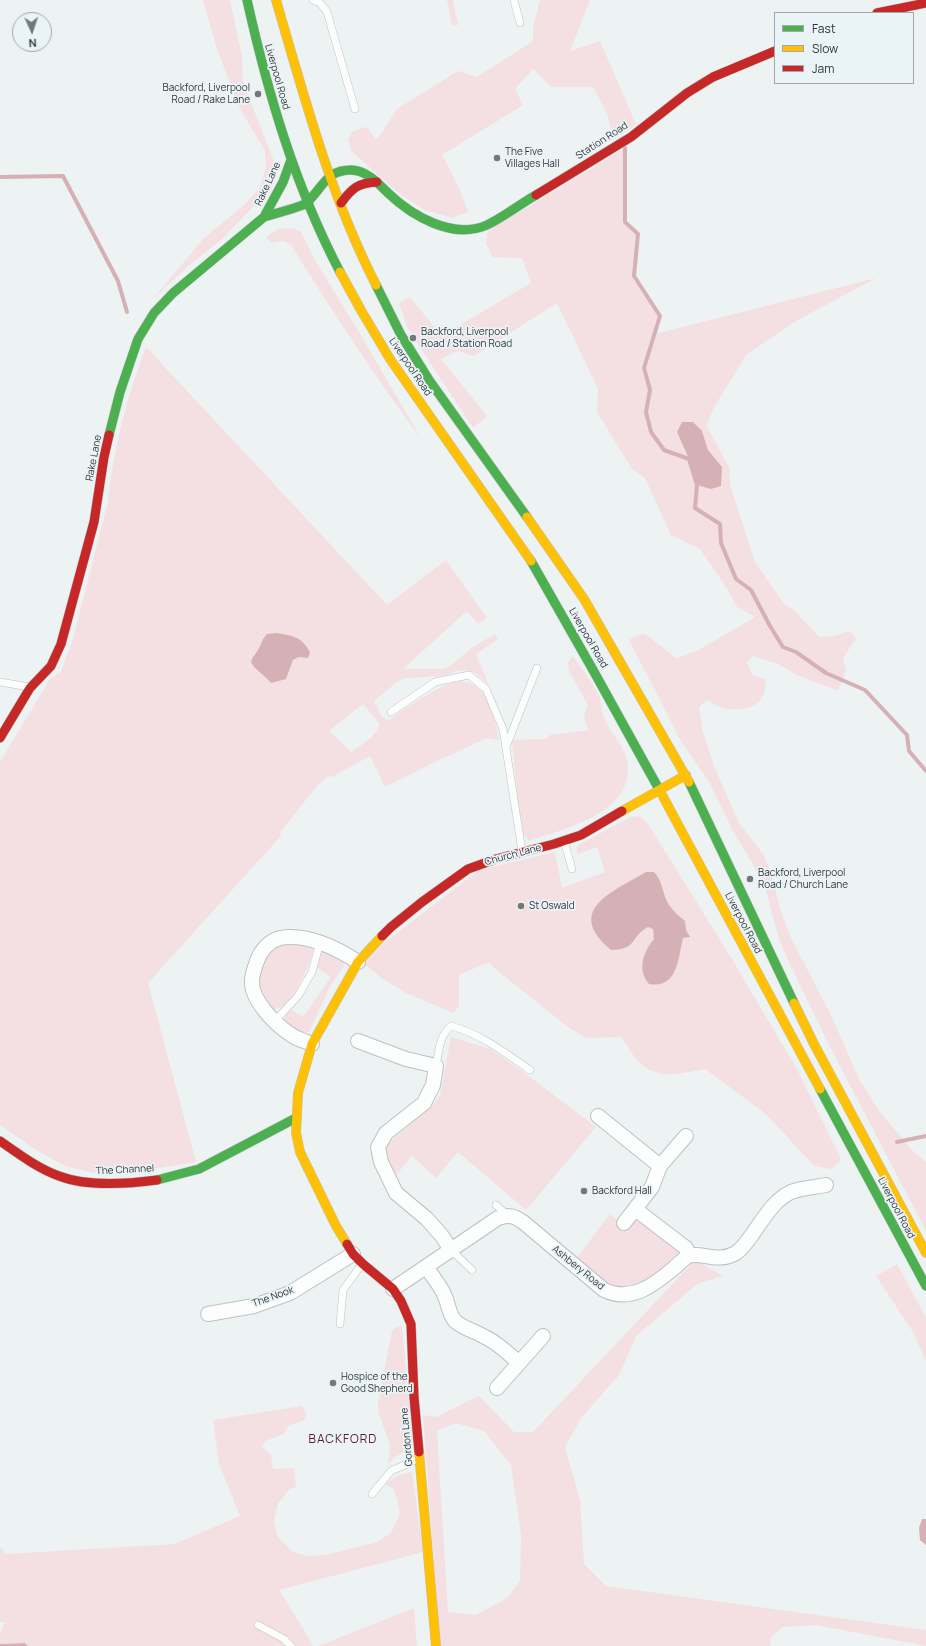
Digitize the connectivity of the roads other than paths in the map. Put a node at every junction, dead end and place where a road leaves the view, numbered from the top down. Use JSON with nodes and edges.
{"nodes":[{"id":1,"x":248,"y":0,"type":"edge"},
{"id":2,"x":276,"y":0,"type":"edge"},
{"id":3,"x":313,"y":0,"type":"edge"},
{"id":4,"x":514,"y":0,"type":"edge"},
{"id":5,"x":926,"y":3,"type":"edge"},
{"id":6,"x":882,"y":12,"type":"edge"},
{"id":7,"x":520,"y":23,"type":"dead end"},
{"id":8,"x":774,"y":51,"type":"edge"},
{"id":9,"x":355,"y":109,"type":"dead end"},
{"id":10,"x":291,"y":160,"type":"junction"},
{"id":11,"x":330,"y":175,"type":"junction"},
{"id":12,"x":377,"y":182,"type":"junction"},
{"id":13,"x":308,"y":203,"type":"junction"},
{"id":14,"x":341,"y":203,"type":"junction"},
{"id":15,"x":264,"y":217,"type":"junction"},
{"id":16,"x":537,"y":668,"type":"dead end"},
{"id":17,"x":0,"y":682,"type":"edge"},
{"id":18,"x":30,"y":688,"type":"junction"},
{"id":19,"x":391,"y":712,"type":"dead end"},
{"id":20,"x":0,"y":738,"type":"edge"},
{"id":21,"x":506,"y":747,"type":"junction"},
{"id":22,"x":686,"y":775,"type":"junction"},
{"id":23,"x":660,"y":790,"type":"junction"},
{"id":24,"x":564,"y":841,"type":"junction"},
{"id":25,"x":522,"y":852,"type":"junction"},
{"id":26,"x":572,"y":869,"type":"dead end"},
{"id":27,"x":320,"y":942,"type":"junction"},
{"id":28,"x":358,"y":962,"type":"junction"},
{"id":29,"x":275,"y":1021,"type":"junction"},
{"id":30,"x":358,"y":1041,"type":"dead end"},
{"id":31,"x":312,"y":1044,"type":"junction"},
{"id":32,"x":436,"y":1066,"type":"junction"},
{"id":33,"x":530,"y":1070,"type":"dead end"},
{"id":34,"x":598,"y":1116,"type":"dead end"},
{"id":35,"x":296,"y":1118,"type":"junction"},
{"id":36,"x":686,"y":1136,"type":"dead end"},
{"id":37,"x":0,"y":1141,"type":"edge"},
{"id":38,"x":660,"y":1166,"type":"junction"},
{"id":39,"x":826,"y":1185,"type":"dead end"},
{"id":40,"x":496,"y":1205,"type":"dead end"},
{"id":41,"x":635,"y":1209,"type":"junction"},
{"id":42,"x":507,"y":1215,"type":"junction"},
{"id":43,"x":624,"y":1223,"type":"dead end"},
{"id":44,"x":451,"y":1250,"type":"junction"},
{"id":45,"x":926,"y":1253,"type":"edge"},
{"id":46,"x":689,"y":1256,"type":"junction"},
{"id":47,"x":358,"y":1259,"type":"junction"},
{"id":48,"x":426,"y":1267,"type":"junction"},
{"id":49,"x":472,"y":1270,"type":"dead end"},
{"id":50,"x":926,"y":1286,"type":"edge"},
{"id":51,"x":393,"y":1289,"type":"junction"},
{"id":52,"x":208,"y":1314,"type":"dead end"},
{"id":53,"x":340,"y":1324,"type":"dead end"},
{"id":54,"x":543,"y":1336,"type":"dead end"},
{"id":55,"x":519,"y":1363,"type":"junction"},
{"id":56,"x":498,"y":1388,"type":"dead end"},
{"id":57,"x":420,"y":1458,"type":"junction"},
{"id":58,"x":372,"y":1494,"type":"dead end"},
{"id":59,"x":258,"y":1625,"type":"dead end"},
{"id":60,"x":291,"y":1646,"type":"edge"},
{"id":61,"x":436,"y":1646,"type":"edge"}],
"edges":[{"from":1,"to":10,"type":"main road","name":"Liverpool Road"},
{"from":2,"to":11,"type":"main road","name":"Liverpool Road"},
{"from":3,"to":9,"type":"lane"},
{"from":4,"to":7,"type":"lane"},
{"from":5,"to":6,"type":"main road"},
{"from":8,"to":12,"type":"main road","name":"Station Road"},
{"from":10,"to":13,"type":"main road","name":"Liverpool Road"},
{"from":10,"to":15,"type":"main road","name":"Rake Lane"},
{"from":11,"to":12,"type":"main road","name":"Station Road"},
{"from":11,"to":13,"type":"main road"},
{"from":11,"to":14,"type":"main road","name":"Liverpool Road"},
{"from":12,"to":14,"type":"main road"},
{"from":13,"to":15,"type":"main road","name":"Rake Lane"},
{"from":13,"to":23,"type":"main road","name":"Liverpool Road"},
{"from":14,"to":22,"type":"main road","name":"Liverpool Road"},
{"from":15,"to":18,"type":"main road","name":"Rake Lane"},
{"from":16,"to":21,"type":"lane"},
{"from":17,"to":18,"type":"lane"},
{"from":18,"to":20,"type":"main road","name":"Rake Lane"},
{"from":19,"to":21,"type":"lane"},
{"from":21,"to":25,"type":"lane"},
{"from":22,"to":23,"type":"main road","name":"Church Lane"},
{"from":22,"to":45,"type":"main road","name":"Liverpool Road"},
{"from":23,"to":24,"type":"main road","name":"Church Lane"},
{"from":23,"to":50,"type":"main road","name":"Liverpool Road"},
{"from":24,"to":25,"type":"main road","name":"Church Lane"},
{"from":24,"to":26,"type":"lane"},
{"from":25,"to":28,"type":"main road","name":"Church Lane"},
{"from":27,"to":28,"type":"street"},
{"from":27,"to":29,"type":"lane"},
{"from":27,"to":29,"type":"street"},
{"from":28,"to":31,"type":"main road","name":"Church Lane"},
{"from":29,"to":31,"type":"street"},
{"from":30,"to":32,"type":"street"},
{"from":31,"to":35,"type":"main road","name":"Church Lane"},
{"from":32,"to":33,"type":"lane"},
{"from":32,"to":44,"type":"street"},
{"from":34,"to":38,"type":"street"},
{"from":35,"to":37,"type":"main road","name":"The Channel"},
{"from":35,"to":47,"type":"main road","name":"Gordon Lane"},
{"from":36,"to":38,"type":"street"},
{"from":38,"to":41,"type":"street"},
{"from":39,"to":46,"type":"street"},
{"from":40,"to":42,"type":"lane"},
{"from":41,"to":43,"type":"street"},
{"from":41,"to":46,"type":"street"},
{"from":42,"to":44,"type":"street"},
{"from":42,"to":46,"type":"street","name":"Ashbery Road"},
{"from":44,"to":48,"type":"street"},
{"from":44,"to":49,"type":"lane"},
{"from":47,"to":51,"type":"main road","name":"Gordon Lane"},
{"from":47,"to":52,"type":"street","name":"The Nook"},
{"from":47,"to":53,"type":"lane"},
{"from":48,"to":51,"type":"street"},
{"from":48,"to":55,"type":"street"},
{"from":51,"to":57,"type":"main road","name":"Gordon Lane"},
{"from":54,"to":55,"type":"street"},
{"from":55,"to":56,"type":"street"},
{"from":57,"to":58,"type":"lane"},
{"from":57,"to":61,"type":"main road","name":"Gordon Lane"},
{"from":59,"to":60,"type":"lane"}]}
